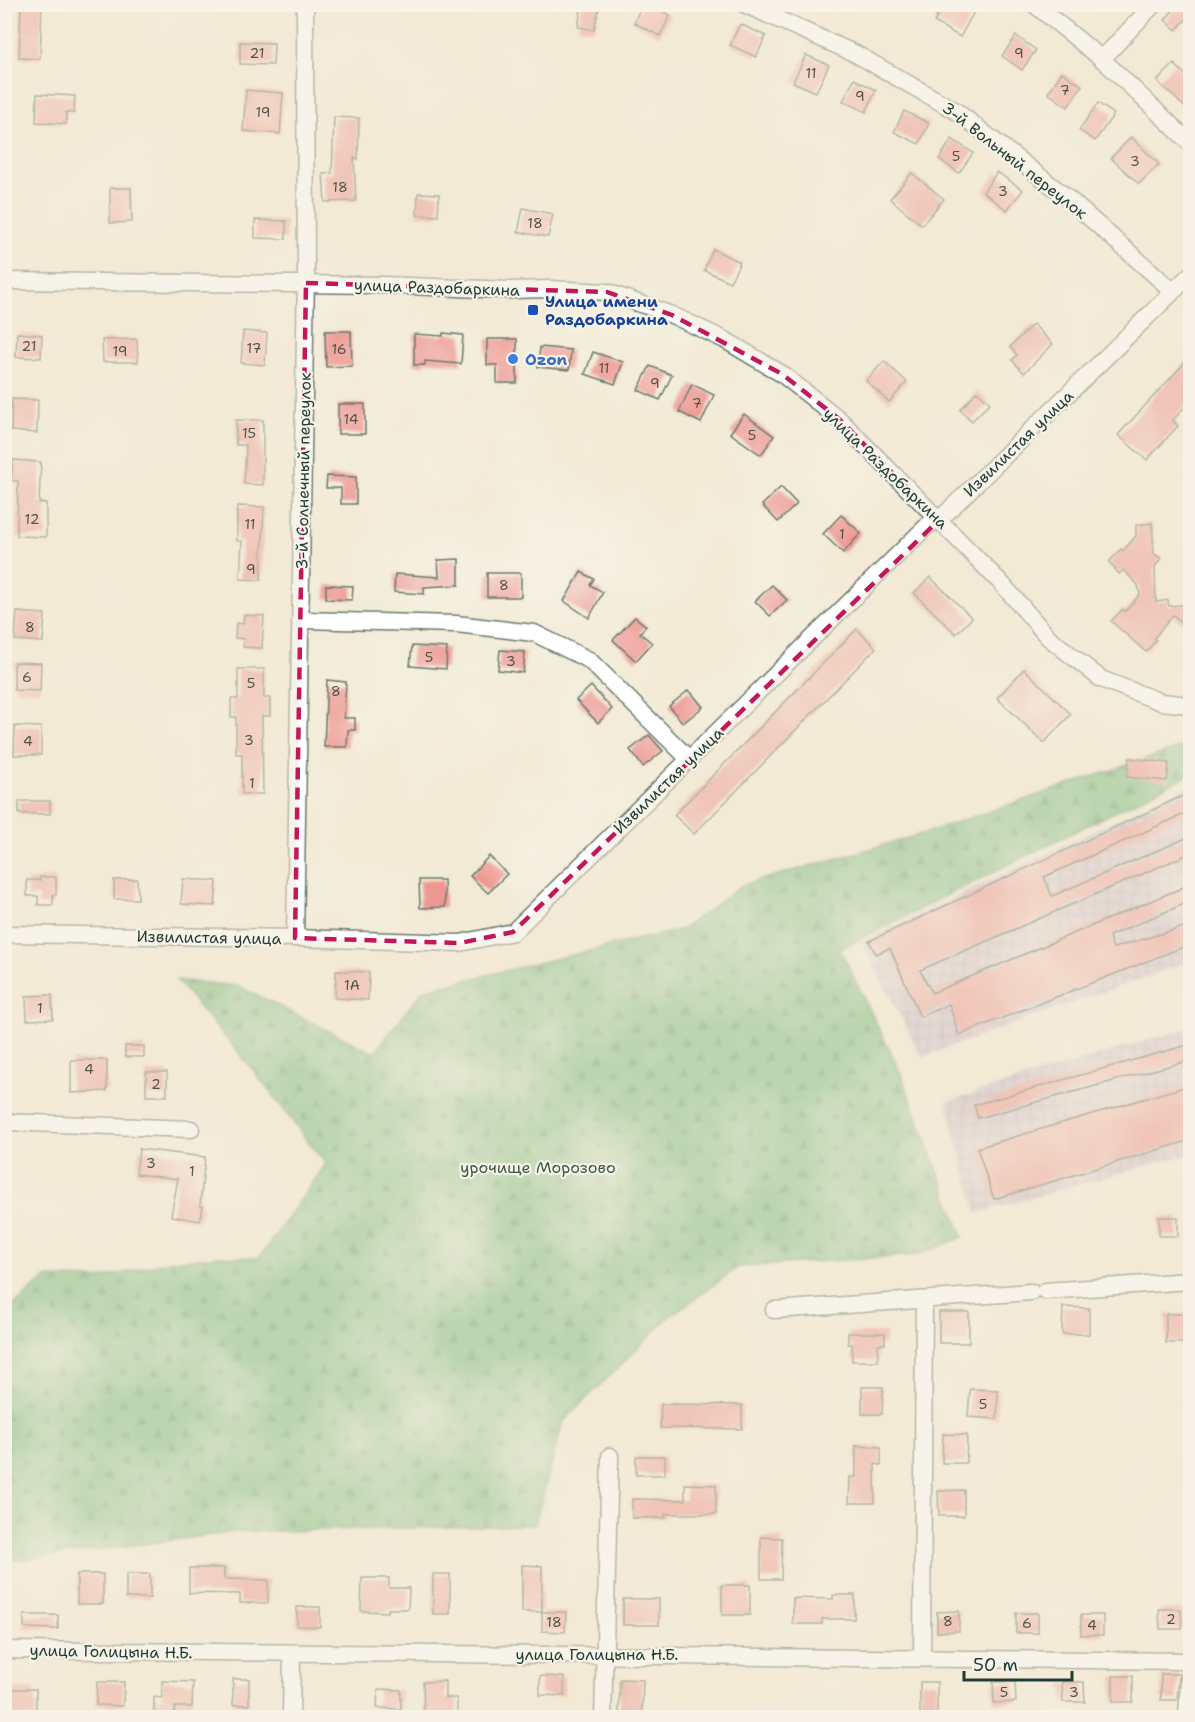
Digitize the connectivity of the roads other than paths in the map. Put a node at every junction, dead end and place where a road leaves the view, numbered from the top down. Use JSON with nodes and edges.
{"nodes":[{"id":1,"x":305,"y":4,"type":"edge"},
{"id":2,"x":744,"y":4,"type":"edge"},
{"id":3,"x":1034,"y":4,"type":"edge"},
{"id":4,"x":1154,"y":4,"type":"edge"},
{"id":5,"x":1102,"y":59,"type":"junction"},
{"id":6,"x":1191,"y":143,"type":"edge"},
{"id":7,"x":1191,"y":275,"type":"edge"},
{"id":8,"x":4,"y":281,"type":"edge"},
{"id":9,"x":306,"y":284,"type":"junction"},
{"id":10,"x":1173,"y":291,"type":"junction"},
{"id":11,"x":939,"y":520,"type":"junction"},
{"id":12,"x":302,"y":620,"type":"junction"},
{"id":13,"x":1191,"y":705,"type":"edge"},
{"id":14,"x":689,"y":759,"type":"junction"},
{"id":15,"x":4,"y":934,"type":"edge"},
{"id":16,"x":296,"y":938,"type":"junction"},
{"id":17,"x":4,"y":1122,"type":"edge"},
{"id":18,"x":191,"y":1129,"type":"dead end"},
{"id":19,"x":1191,"y":1281,"type":"edge"},
{"id":20,"x":924,"y":1299,"type":"junction"},
{"id":21,"x":774,"y":1310,"type":"dead end"},
{"id":22,"x":610,"y":1456,"type":"dead end"},
{"id":23,"x":4,"y":1650,"type":"edge"},
{"id":24,"x":292,"y":1653,"type":"junction"},
{"id":25,"x":606,"y":1654,"type":"junction"},
{"id":26,"x":922,"y":1658,"type":"junction"},
{"id":27,"x":1190,"y":1661,"type":"edge"},
{"id":28,"x":291,"y":1718,"type":"edge"},
{"id":29,"x":603,"y":1718,"type":"edge"},
{"id":30,"x":1187,"y":1718,"type":"edge"}],
"edges":[{"from":1,"to":9,"type":"street","name":"3-й Солнечный переулок"},
{"from":2,"to":10,"type":"street","name":"3-й Вольный переулок"},
{"from":3,"to":5,"type":"street"},
{"from":4,"to":5,"type":"street"},
{"from":5,"to":6,"type":"street"},
{"from":7,"to":10,"type":"street","name":"Извилистая улица"},
{"from":8,"to":9,"type":"street","name":"улица Раздобаркина"},
{"from":9,"to":11,"type":"street","name":"улица Раздобаркина"},
{"from":9,"to":12,"type":"street","name":"3-й Солнечный переулок"},
{"from":10,"to":11,"type":"street","name":"Извилистая улица"},
{"from":11,"to":13,"type":"street","name":"улица Раздобаркина"},
{"from":11,"to":14,"type":"street","name":"Извилистая улица"},
{"from":12,"to":14,"type":"street"},
{"from":12,"to":16,"type":"street","name":"3-й Солнечный переулок"},
{"from":14,"to":16,"type":"street","name":"Извилистая улица"},
{"from":15,"to":16,"type":"street","name":"Извилистая улица"},
{"from":17,"to":18,"type":"street"},
{"from":19,"to":20,"type":"street"},
{"from":20,"to":21,"type":"street"},
{"from":20,"to":26,"type":"street"},
{"from":22,"to":25,"type":"street"},
{"from":23,"to":24,"type":"street","name":"улица Голицына Н.Б."},
{"from":24,"to":25,"type":"street","name":"улица Голицына Н.Б."},
{"from":24,"to":28,"type":"street"},
{"from":25,"to":26,"type":"street","name":"улица Голицына Н.Б."},
{"from":25,"to":29,"type":"street"},
{"from":26,"to":27,"type":"street","name":"улица Голицына Н.Б."},
{"from":27,"to":30,"type":"street"}]}
